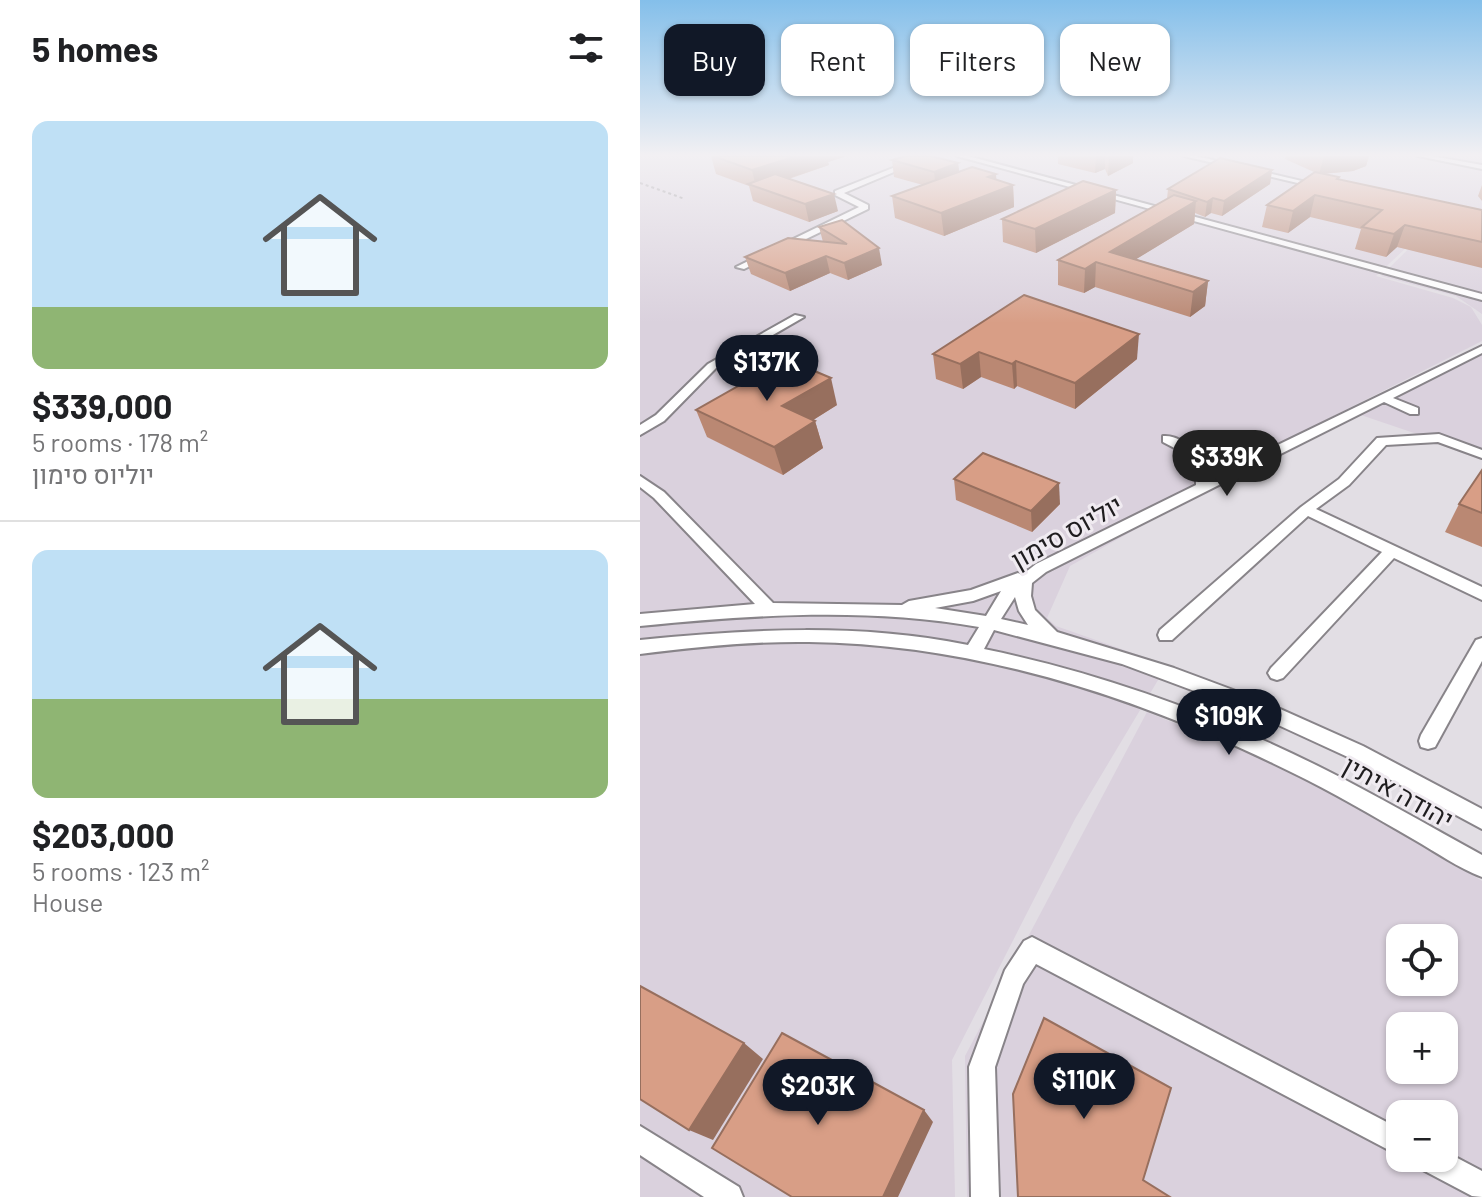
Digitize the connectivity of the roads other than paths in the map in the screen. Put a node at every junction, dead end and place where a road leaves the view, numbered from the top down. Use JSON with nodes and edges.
{"nodes":[{"id":1,"x":855,"y":212,"type":"edge"},
{"id":2,"x":1167,"y":212,"type":"edge"},
{"id":3,"x":741,"y":267,"type":"dead end"},
{"id":4,"x":1451,"y":289,"type":"junction"},
{"id":5,"x":1482,"y":297,"type":"edge"},
{"id":6,"x":1482,"y":304,"type":"edge"},
{"id":7,"x":799,"y":317,"type":"dead end"},
{"id":8,"x":1482,"y":349,"type":"edge"},
{"id":9,"x":1386,"y":399,"type":"junction"},
{"id":10,"x":1414,"y":411,"type":"dead end"},
{"id":11,"x":640,"y":431,"type":"edge"},
{"id":12,"x":1168,"y":439,"type":"dead end"},
{"id":13,"x":1191,"y":451,"type":"junction"},
{"id":14,"x":1482,"y":454,"type":"edge"},
{"id":15,"x":1264,"y":459,"type":"junction"},
{"id":16,"x":640,"y":480,"type":"edge"},
{"id":17,"x":1203,"y":488,"type":"junction"},
{"id":18,"x":1306,"y":510,"type":"junction"},
{"id":19,"x":1392,"y":551,"type":"junction"},
{"id":20,"x":1041,"y":568,"type":"junction"},
{"id":21,"x":1025,"y":580,"type":"junction"},
{"id":22,"x":1482,"y":594,"type":"edge"},
{"id":23,"x":769,"y":609,"type":"junction"},
{"id":24,"x":874,"y":610,"type":"junction"},
{"id":25,"x":640,"y":620,"type":"edge"},
{"id":26,"x":988,"y":622,"type":"junction"},
{"id":27,"x":1166,"y":635,"type":"dead end"},
{"id":28,"x":669,"y":644,"type":"junction"},
{"id":29,"x":1072,"y":644,"type":"junction"},
{"id":30,"x":1482,"y":645,"type":"edge"},
{"id":31,"x":640,"y":647,"type":"edge"},
{"id":32,"x":973,"y":652,"type":"junction"},
{"id":33,"x":640,"y":657,"type":"edge"},
{"id":34,"x":1277,"y":673,"type":"dead end"},
{"id":35,"x":1428,"y":741,"type":"dead end"},
{"id":36,"x":1482,"y":819,"type":"edge"},
{"id":37,"x":1482,"y":867,"type":"edge"},
{"id":38,"x":1386,"y":1136,"type":"edge"},
{"id":39,"x":640,"y":1139,"type":"edge"},
{"id":40,"x":1456,"y":1172,"type":"edge"},
{"id":41,"x":1482,"y":1186,"type":"edge"},
{"id":42,"x":729,"y":1197,"type":"edge"},
{"id":43,"x":985,"y":1197,"type":"edge"}],
"edges":[{"from":1,"to":3,"type":"street"},
{"from":2,"to":4,"type":"street"},
{"from":4,"to":5,"type":"street"},
{"from":4,"to":6,"type":"street"},
{"from":7,"to":11,"type":"street"},
{"from":8,"to":9,"type":"street","name":"יוליוס סימון"},
{"from":9,"to":10,"type":"street"},
{"from":9,"to":15,"type":"street","name":"יוליוס סימון"},
{"from":12,"to":13,"type":"street"},
{"from":13,"to":15,"type":"street"},
{"from":13,"to":17,"type":"street"},
{"from":14,"to":18,"type":"street"},
{"from":15,"to":17,"type":"street","name":"יוליוס סימון"},
{"from":16,"to":23,"type":"street"},
{"from":17,"to":20,"type":"street","name":"יוליוס סימון"},
{"from":18,"to":19,"type":"street"},
{"from":18,"to":27,"type":"street"},
{"from":19,"to":22,"type":"street"},
{"from":19,"to":34,"type":"street"},
{"from":20,"to":21,"type":"street","name":"יוליוס סימון"},
{"from":20,"to":24,"type":"street"},
{"from":21,"to":26,"type":"street","name":"יוליוס סימון"},
{"from":21,"to":29,"type":"street"},
{"from":23,"to":24,"type":"street"},
{"from":23,"to":25,"type":"street"},
{"from":24,"to":26,"type":"street"},
{"from":26,"to":29,"type":"street","name":"יהודה איתין"},
{"from":26,"to":32,"type":"street","name":"יוליוס סימון"},
{"from":28,"to":31,"type":"street"},
{"from":28,"to":32,"type":"street"},
{"from":28,"to":33,"type":"street"},
{"from":29,"to":36,"type":"street","name":"יהודה איתין"},
{"from":30,"to":35,"type":"street"},
{"from":32,"to":37,"type":"street","name":"יהודה איתין"},
{"from":38,"to":43,"type":"street"},
{"from":39,"to":42,"type":"street"},
{"from":40,"to":41,"type":"street"}]}
